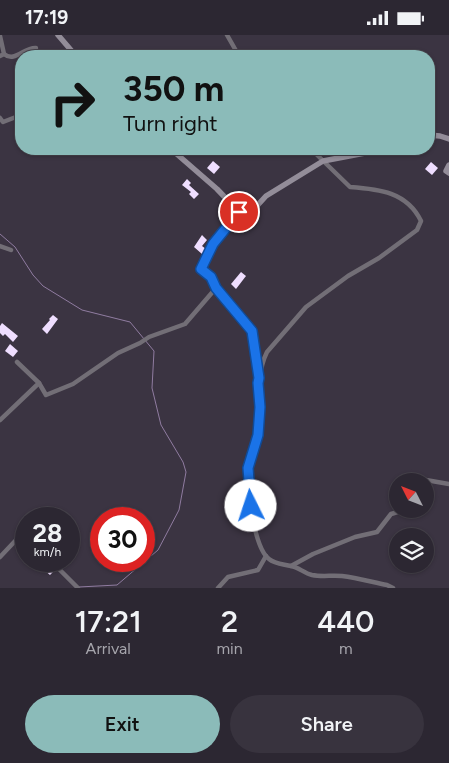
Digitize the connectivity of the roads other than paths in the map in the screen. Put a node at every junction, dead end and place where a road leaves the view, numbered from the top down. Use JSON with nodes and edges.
{"nodes":[{"id":1,"x":58,"y":35,"type":"edge"},
{"id":2,"x":227,"y":35,"type":"edge"},
{"id":3,"x":0,"y":36,"type":"edge"},
{"id":4,"x":36,"y":48,"type":"dead end"},
{"id":5,"x":25,"y":50,"type":"edge"},
{"id":6,"x":71,"y":50,"type":"edge"},
{"id":7,"x":236,"y":50,"type":"edge"},
{"id":8,"x":2,"y":55,"type":"edge"},
{"id":9,"x":15,"y":55,"type":"edge"},
{"id":10,"x":15,"y":117,"type":"edge"},
{"id":11,"x":0,"y":118,"type":"edge"},
{"id":12,"x":435,"y":136,"type":"edge"},
{"id":13,"x":449,"y":139,"type":"edge"},
{"id":14,"x":178,"y":155,"type":"edge"},
{"id":15,"x":317,"y":155,"type":"edge"},
{"id":16,"x":354,"y":155,"type":"edge"},
{"id":17,"x":323,"y":161,"type":"junction"},
{"id":18,"x":449,"y":165,"type":"edge"},
{"id":19,"x":449,"y":173,"type":"edge"},
{"id":20,"x":239,"y":212,"type":"junction"},
{"id":21,"x":0,"y":246,"type":"edge"},
{"id":22,"x":11,"y":250,"type":"dead end"},
{"id":23,"x":216,"y":288,"type":"junction"},
{"id":24,"x":17,"y":362,"type":"dead end"},
{"id":25,"x":259,"y":378,"type":"junction"},
{"id":26,"x":39,"y":383,"type":"junction"},
{"id":27,"x":0,"y":420,"type":"edge"},
{"id":28,"x":434,"y":481,"type":"edge"},
{"id":29,"x":449,"y":484,"type":"edge"},
{"id":30,"x":389,"y":516,"type":"edge"},
{"id":31,"x":15,"y":541,"type":"edge"},
{"id":32,"x":266,"y":556,"type":"junction"},
{"id":33,"x":0,"y":557,"type":"edge"},
{"id":34,"x":292,"y":566,"type":"junction"},
{"id":35,"x":62,"y":572,"type":"edge"},
{"id":36,"x":76,"y":587,"type":"edge"},
{"id":37,"x":218,"y":588,"type":"edge"},
{"id":38,"x":393,"y":588,"type":"edge"}],
"edges":[{"from":1,"to":6,"type":"street"},
{"from":2,"to":7,"type":"street"},
{"from":3,"to":8,"type":"street"},
{"from":4,"to":5,"type":"street"},
{"from":8,"to":9,"type":"street"},
{"from":10,"to":11,"type":"street"},
{"from":12,"to":13,"type":"street"},
{"from":14,"to":20,"type":"street"},
{"from":15,"to":17,"type":"street"},
{"from":16,"to":17,"type":"street"},
{"from":17,"to":20,"type":"street"},
{"from":17,"to":25,"type":"street"},
{"from":18,"to":19,"type":"street"},
{"from":20,"to":23,"type":"street"},
{"from":21,"to":22,"type":"street"},
{"from":23,"to":25,"type":"street"},
{"from":23,"to":26,"type":"street"},
{"from":24,"to":26,"type":"street"},
{"from":25,"to":32,"type":"street"},
{"from":26,"to":27,"type":"street"},
{"from":28,"to":29,"type":"street"},
{"from":30,"to":34,"type":"street"},
{"from":31,"to":33,"type":"street"},
{"from":32,"to":34,"type":"street"},
{"from":32,"to":37,"type":"street"},
{"from":34,"to":38,"type":"street"},
{"from":35,"to":36,"type":"street"}]}
